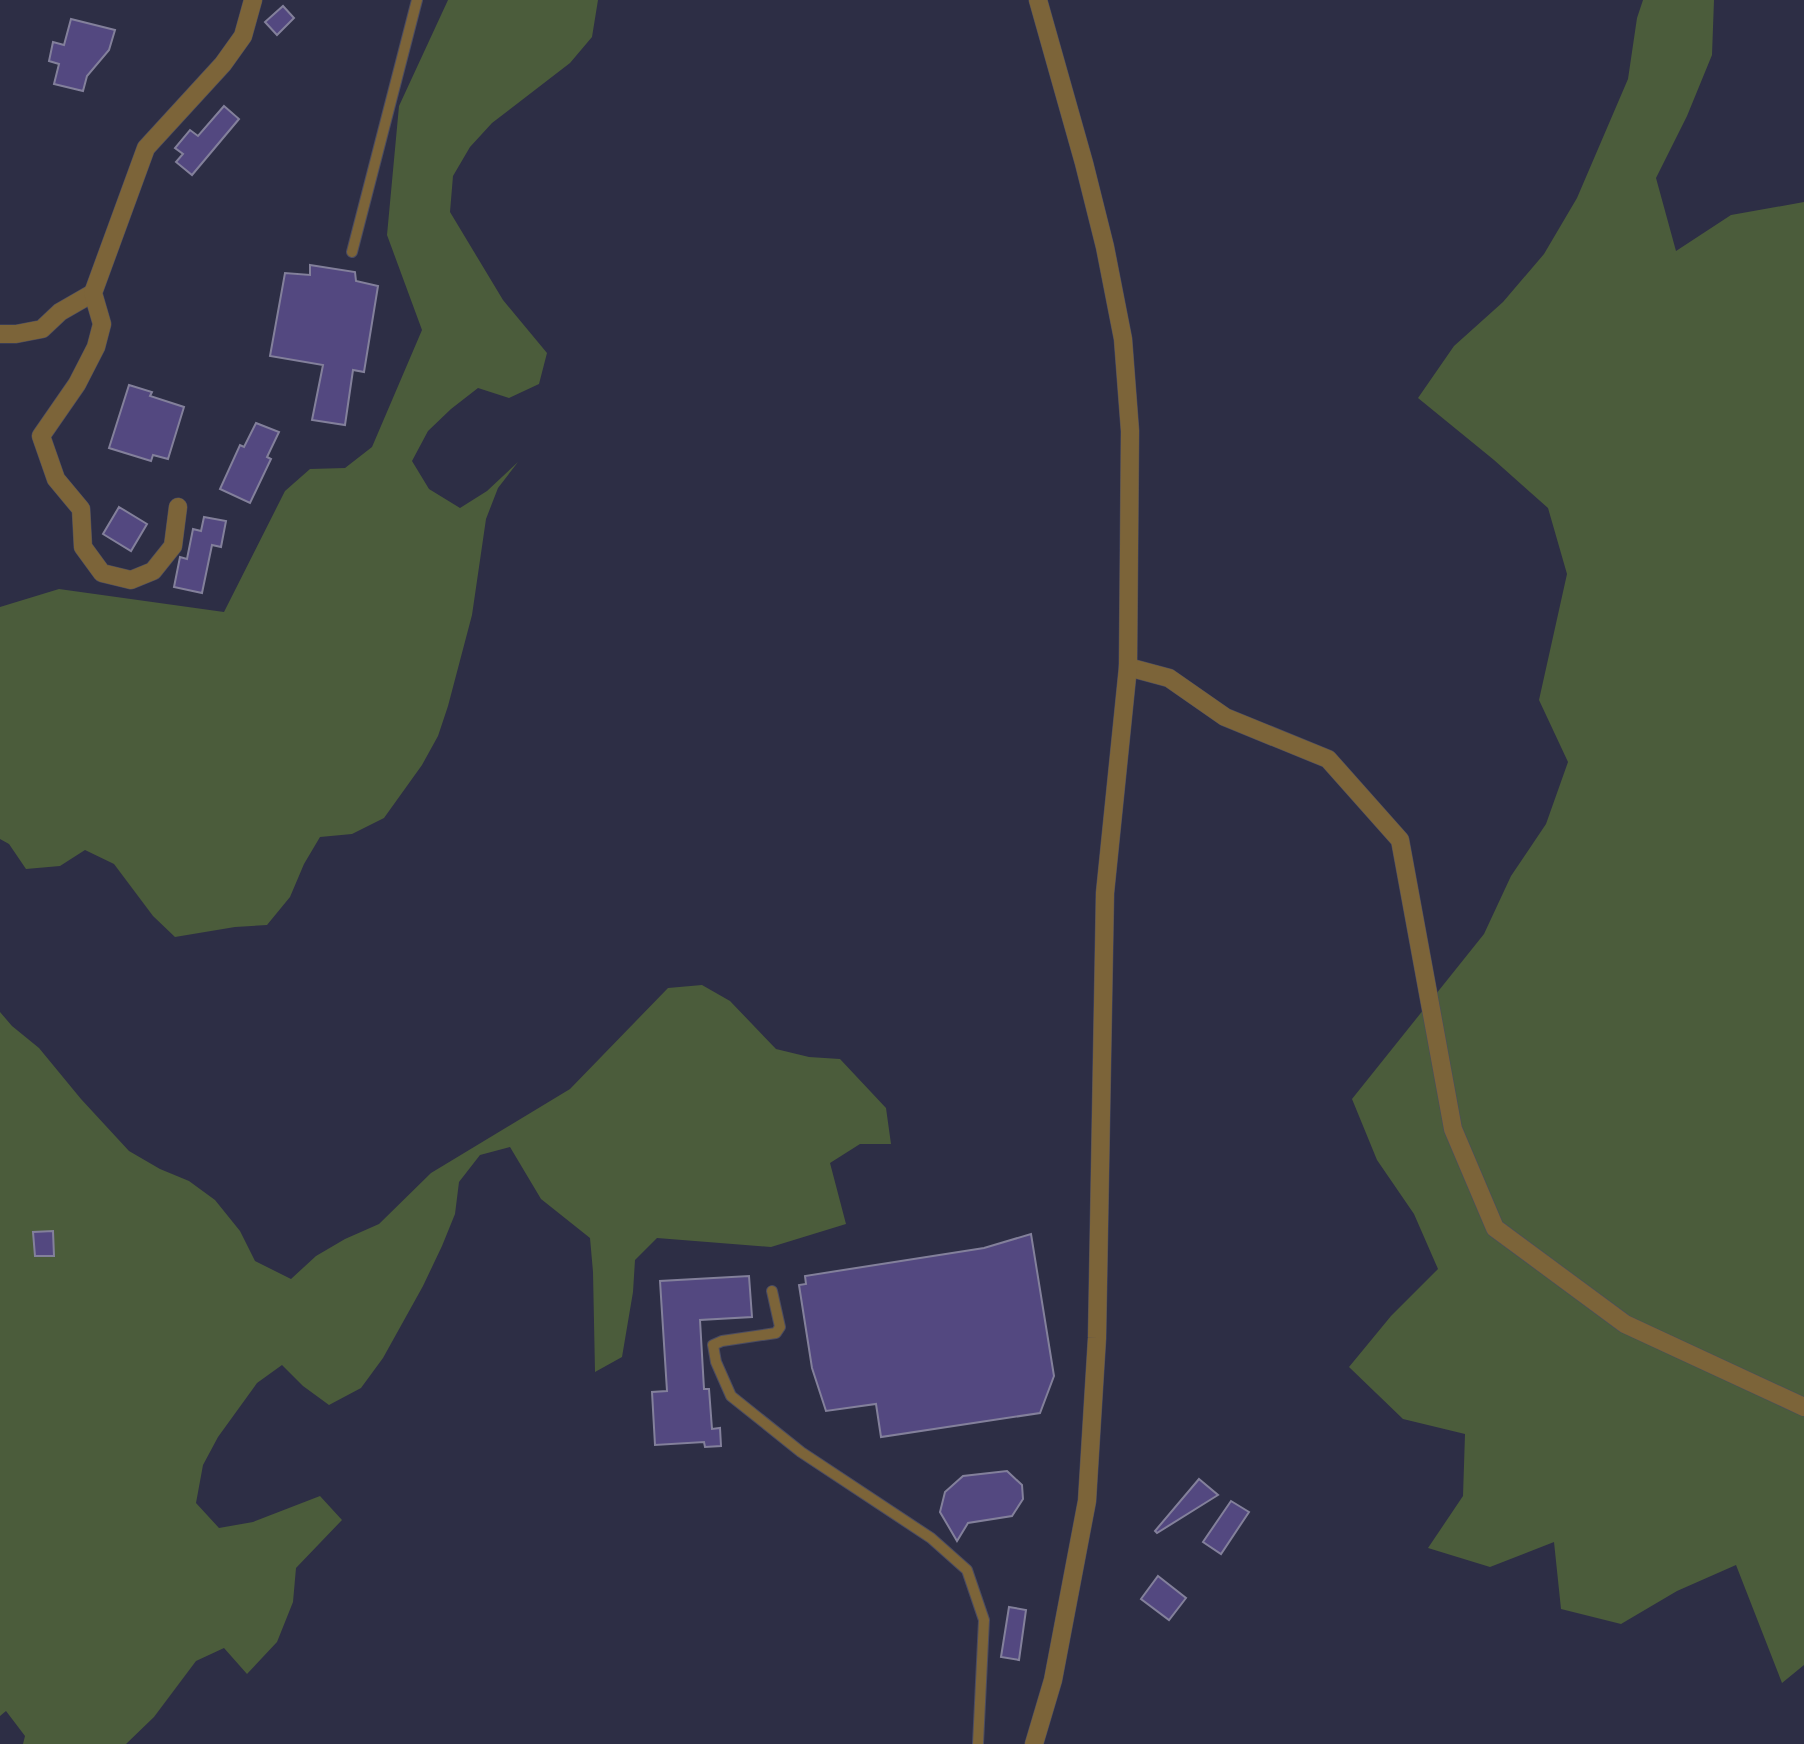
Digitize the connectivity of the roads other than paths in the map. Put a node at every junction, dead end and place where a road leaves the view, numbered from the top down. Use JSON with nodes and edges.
{"nodes":[{"id":1,"x":253,"y":0,"type":"edge"},
{"id":2,"x":417,"y":0,"type":"edge"},
{"id":3,"x":1038,"y":0,"type":"edge"},
{"id":4,"x":352,"y":252,"type":"dead end"},
{"id":5,"x":93,"y":293,"type":"junction"},
{"id":6,"x":0,"y":334,"type":"edge"},
{"id":7,"x":178,"y":507,"type":"dead end"},
{"id":8,"x":1128,"y":667,"type":"junction"},
{"id":9,"x":772,"y":1291,"type":"dead end"},
{"id":10,"x":1804,"y":1407,"type":"edge"},
{"id":11,"x":978,"y":1744,"type":"edge"},
{"id":12,"x":1034,"y":1744,"type":"edge"}],
"edges":[{"from":1,"to":5,"type":"street"},
{"from":2,"to":4,"type":"lane"},
{"from":3,"to":8,"type":"street"},
{"from":5,"to":6,"type":"street"},
{"from":5,"to":7,"type":"street"},
{"from":8,"to":10,"type":"street"},
{"from":8,"to":12,"type":"street"},
{"from":9,"to":11,"type":"lane"}]}
